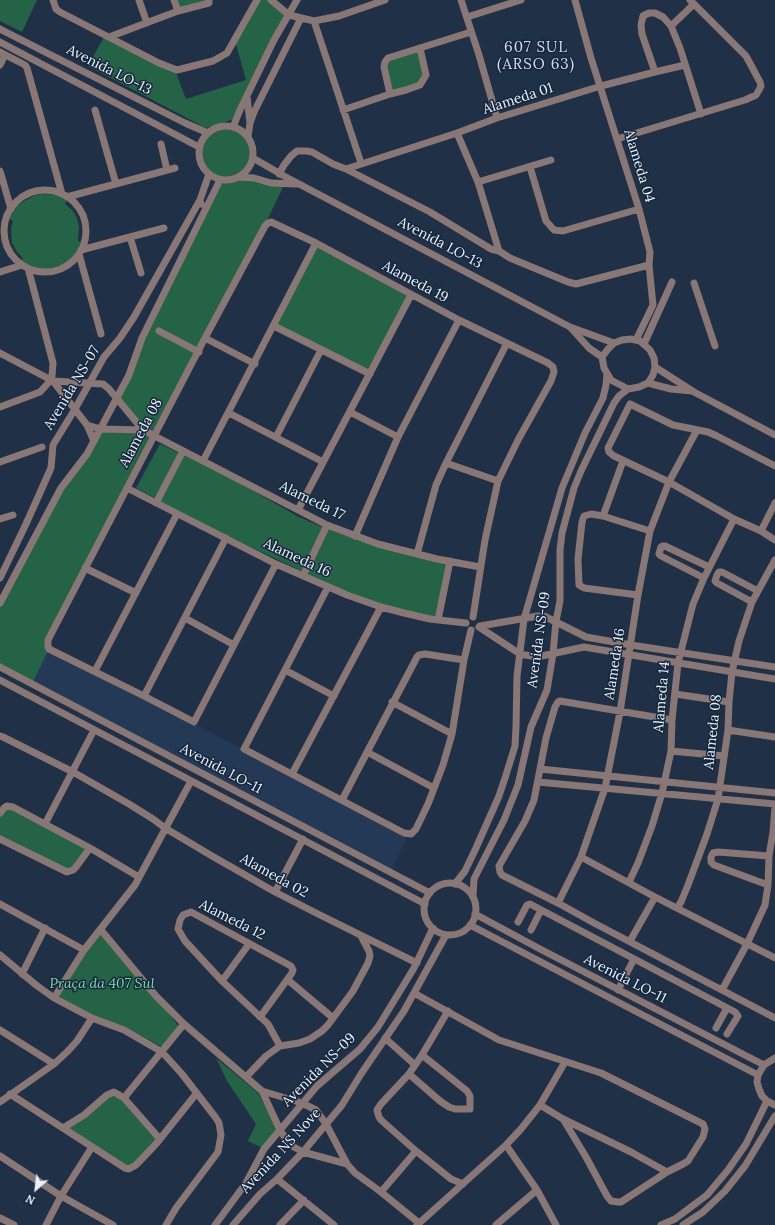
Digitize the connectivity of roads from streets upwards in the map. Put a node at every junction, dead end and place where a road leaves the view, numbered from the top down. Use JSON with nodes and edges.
{"nodes":[{"id":1,"x":53,"y":0,"type":"edge"},
{"id":2,"x":139,"y":0,"type":"edge"},
{"id":3,"x":174,"y":0,"type":"edge"},
{"id":4,"x":209,"y":0,"type":"edge"},
{"id":5,"x":257,"y":0,"type":"edge"},
{"id":6,"x":271,"y":0,"type":"edge"},
{"id":7,"x":297,"y":0,"type":"edge"},
{"id":8,"x":385,"y":0,"type":"edge"},
{"id":9,"x":461,"y":0,"type":"edge"},
{"id":10,"x":521,"y":0,"type":"edge"},
{"id":11,"x":575,"y":0,"type":"edge"},
{"id":12,"x":692,"y":2,"type":"edge"},
{"id":13,"x":178,"y":11,"type":"junction"},
{"id":14,"x":289,"y":15,"type":"junction"},
{"id":15,"x":467,"y":17,"type":"junction"},
{"id":16,"x":301,"y":18,"type":"junction"},
{"id":17,"x":314,"y":21,"type":"junction"},
{"id":18,"x":147,"y":23,"type":"junction"},
{"id":19,"x":671,"y":26,"type":"junction"},
{"id":20,"x":0,"y":29,"type":"edge"},
{"id":21,"x":471,"y":32,"type":"junction"},
{"id":22,"x":109,"y":37,"type":"junction"},
{"id":23,"x":0,"y":42,"type":"edge"},
{"id":24,"x":420,"y":48,"type":"junction"},
{"id":25,"x":3,"y":53,"type":"edge"},
{"id":26,"x":0,"y":65,"type":"edge"},
{"id":27,"x":685,"y":65,"type":"junction"},
{"id":28,"x":655,"y":72,"type":"junction"},
{"id":29,"x":601,"y":86,"type":"junction"},
{"id":30,"x":390,"y":94,"type":"junction"},
{"id":31,"x":247,"y":97,"type":"junction"},
{"id":32,"x":95,"y":110,"type":"dead end"},
{"id":33,"x":343,"y":110,"type":"junction"},
{"id":34,"x":701,"y":114,"type":"junction"},
{"id":35,"x":497,"y":118,"type":"junction"},
{"id":36,"x":250,"y":123,"type":"junction"},
{"id":37,"x":233,"y":127,"type":"junction"},
{"id":38,"x":208,"y":133,"type":"junction"},
{"id":39,"x":457,"y":133,"type":"junction"},
{"id":40,"x":248,"y":137,"type":"junction"},
{"id":41,"x":617,"y":139,"type":"junction"},
{"id":42,"x":161,"y":144,"type":"dead end"},
{"id":43,"x":200,"y":147,"type":"junction"},
{"id":44,"x":253,"y":158,"type":"junction"},
{"id":45,"x":551,"y":160,"type":"dead end"},
{"id":46,"x":361,"y":163,"type":"junction"},
{"id":47,"x":530,"y":167,"type":"junction"},
{"id":48,"x":175,"y":168,"type":"dead end"},
{"id":49,"x":346,"y":169,"type":"junction"},
{"id":50,"x":167,"y":170,"type":"junction"},
{"id":51,"x":0,"y":171,"type":"edge"},
{"id":52,"x":209,"y":174,"type":"junction"},
{"id":53,"x":280,"y":174,"type":"junction"},
{"id":54,"x":239,"y":177,"type":"junction"},
{"id":55,"x":220,"y":180,"type":"junction"},
{"id":56,"x":58,"y":181,"type":"junction"},
{"id":57,"x":478,"y":182,"type":"junction"},
{"id":58,"x":116,"y":184,"type":"junction"},
{"id":59,"x":298,"y":184,"type":"junction"},
{"id":60,"x":54,"y":192,"type":"junction"},
{"id":61,"x":79,"y":194,"type":"junction"},
{"id":62,"x":64,"y":196,"type":"junction"},
{"id":63,"x":8,"y":198,"type":"junction"},
{"id":64,"x":200,"y":200,"type":"junction"},
{"id":65,"x":16,"y":203,"type":"junction"},
{"id":66,"x":75,"y":204,"type":"junction"},
{"id":67,"x":639,"y":209,"type":"junction"},
{"id":68,"x":9,"y":212,"type":"junction"},
{"id":69,"x":202,"y":214,"type":"junction"},
{"id":70,"x":0,"y":217,"type":"edge"},
{"id":71,"x":2,"y":222,"type":"edge"},
{"id":72,"x":164,"y":228,"type":"dead end"},
{"id":73,"x":262,"y":231,"type":"joint"},
{"id":74,"x":130,"y":237,"type":"junction"},
{"id":75,"x":84,"y":241,"type":"junction"},
{"id":76,"x":316,"y":243,"type":"junction"},
{"id":77,"x":94,"y":246,"type":"junction"},
{"id":78,"x":500,"y":251,"type":"junction"},
{"id":79,"x":80,"y":252,"type":"junction"},
{"id":80,"x":14,"y":258,"type":"junction"},
{"id":81,"x":74,"y":260,"type":"junction"},
{"id":82,"x":649,"y":265,"type":"junction"},
{"id":83,"x":25,"y":267,"type":"junction"},
{"id":84,"x":82,"y":267,"type":"junction"},
{"id":85,"x":12,"y":268,"type":"junction"},
{"id":86,"x":37,"y":271,"type":"junction"},
{"id":87,"x":0,"y":272,"type":"edge"},
{"id":88,"x":141,"y":274,"type":"dead end"},
{"id":89,"x":31,"y":280,"type":"junction"},
{"id":90,"x":672,"y":282,"type":"dead end"},
{"id":91,"x":694,"y":283,"type":"dead end"},
{"id":92,"x":411,"y":295,"type":"junction"},
{"id":93,"x":653,"y":305,"type":"junction"},
{"id":94,"x":660,"y":309,"type":"junction"},
{"id":95,"x":459,"y":320,"type":"junction"},
{"id":96,"x":274,"y":326,"type":"junction"},
{"id":97,"x":570,"y":327,"type":"junction"},
{"id":98,"x":159,"y":331,"type":"dead end"},
{"id":99,"x":101,"y":334,"type":"dead end"},
{"id":100,"x":205,"y":338,"type":"junction"},
{"id":101,"x":636,"y":340,"type":"junction"},
{"id":102,"x":508,"y":343,"type":"junction"},
{"id":103,"x":614,"y":343,"type":"junction"},
{"id":104,"x":644,"y":344,"type":"junction"},
{"id":105,"x":715,"y":346,"type":"dead end"},
{"id":106,"x":321,"y":350,"type":"junction"},
{"id":107,"x":199,"y":352,"type":"junction"},
{"id":108,"x":0,"y":353,"type":"edge"},
{"id":109,"x":602,"y":358,"type":"junction"},
{"id":110,"x":254,"y":364,"type":"junction"},
{"id":111,"x":655,"y":367,"type":"junction"},
{"id":112,"x":370,"y":374,"type":"junction"},
{"id":113,"x":607,"y":374,"type":"junction"},
{"id":114,"x":52,"y":381,"type":"junction"},
{"id":115,"x":90,"y":383,"type":"junction"},
{"id":116,"x":648,"y":383,"type":"junction"},
{"id":117,"x":628,"y":389,"type":"junction"},
{"id":118,"x":694,"y":392,"type":"junction"},
{"id":119,"x":116,"y":398,"type":"junction"},
{"id":120,"x":0,"y":407,"type":"edge"},
{"id":121,"x":75,"y":409,"type":"junction"},
{"id":122,"x":350,"y":412,"type":"junction"},
{"id":123,"x":229,"y":413,"type":"junction"},
{"id":124,"x":87,"y":425,"type":"junction"},
{"id":125,"x":101,"y":429,"type":"junction"},
{"id":126,"x":144,"y":430,"type":"junction"},
{"id":127,"x":697,"y":430,"type":"junction"},
{"id":128,"x":775,"y":435,"type":"edge"},
{"id":129,"x":155,"y":436,"type":"junction"},
{"id":130,"x":276,"y":437,"type":"junction"},
{"id":131,"x":398,"y":437,"type":"junction"},
{"id":132,"x":94,"y":441,"type":"junction"},
{"id":133,"x":42,"y":447,"type":"dead end"},
{"id":134,"x":183,"y":451,"type":"junction"},
{"id":135,"x":203,"y":461,"type":"junction"},
{"id":136,"x":624,"y":461,"type":"junction"},
{"id":137,"x":0,"y":462,"type":"edge"},
{"id":138,"x":323,"y":462,"type":"junction"},
{"id":139,"x":446,"y":463,"type":"junction"},
{"id":140,"x":775,"y":466,"type":"edge"},
{"id":141,"x":498,"y":481,"type":"junction"},
{"id":142,"x":669,"y":482,"type":"junction"},
{"id":143,"x":127,"y":488,"type":"junction"},
{"id":144,"x":156,"y":503,"type":"junction"},
{"id":145,"x":775,"y":503,"type":"edge"},
{"id":146,"x":298,"y":510,"type":"junction"},
{"id":147,"x":177,"y":514,"type":"junction"},
{"id":148,"x":13,"y":515,"type":"dead end"},
{"id":149,"x":603,"y":516,"type":"junction"},
{"id":150,"x":0,"y":519,"type":"edge"},
{"id":151,"x":734,"y":519,"type":"junction"},
{"id":152,"x":326,"y":525,"type":"junction"},
{"id":153,"x":650,"y":531,"type":"junction"},
{"id":154,"x":761,"y":531,"type":"junction"},
{"id":155,"x":355,"y":536,"type":"junction"},
{"id":156,"x":226,"y":538,"type":"junction"},
{"id":157,"x":775,"y":540,"type":"edge"},
{"id":158,"x":417,"y":554,"type":"junction"},
{"id":159,"x":775,"y":560,"type":"edge"},
{"id":160,"x":450,"y":561,"type":"junction"},
{"id":161,"x":276,"y":564,"type":"junction"},
{"id":162,"x":480,"y":567,"type":"junction"},
{"id":163,"x":709,"y":567,"type":"junction"},
{"id":164,"x":86,"y":568,"type":"junction"},
{"id":165,"x":303,"y":576,"type":"junction"},
{"id":166,"x":0,"y":578,"type":"edge"},
{"id":167,"x":704,"y":578,"type":"junction"},
{"id":168,"x":328,"y":587,"type":"junction"},
{"id":169,"x":7,"y":590,"type":"junction"},
{"id":170,"x":758,"y":591,"type":"junction"},
{"id":171,"x":136,"y":593,"type":"junction"},
{"id":172,"x":638,"y":595,"type":"junction"},
{"id":173,"x":0,"y":596,"type":"edge"},
{"id":174,"x":752,"y":602,"type":"junction"},
{"id":175,"x":0,"y":603,"type":"edge"},
{"id":176,"x":380,"y":607,"type":"junction"},
{"id":177,"x":473,"y":617,"type":"junction"},
{"id":178,"x":185,"y":618,"type":"junction"},
{"id":179,"x":524,"y":619,"type":"junction"},
{"id":180,"x":438,"y":620,"type":"junction"},
{"id":181,"x":556,"y":622,"type":"junction"},
{"id":182,"x":466,"y":623,"type":"junction"},
{"id":183,"x":480,"y":626,"type":"junction"},
{"id":184,"x":471,"y":630,"type":"junction"},
{"id":185,"x":234,"y":645,"type":"junction"},
{"id":186,"x":631,"y":646,"type":"junction"},
{"id":187,"x":680,"y":653,"type":"junction"},
{"id":188,"x":520,"y":654,"type":"junction"},
{"id":189,"x":553,"y":654,"type":"junction"},
{"id":190,"x":629,"y":655,"type":"junction"},
{"id":191,"x":464,"y":660,"type":"junction"},
{"id":192,"x":734,"y":660,"type":"junction"},
{"id":193,"x":678,"y":663,"type":"junction"},
{"id":194,"x":775,"y":667,"type":"edge"},
{"id":195,"x":0,"y":668,"type":"edge"},
{"id":196,"x":285,"y":670,"type":"junction"},
{"id":197,"x":95,"y":671,"type":"junction"},
{"id":198,"x":732,"y":672,"type":"junction"},
{"id":199,"x":775,"y":679,"type":"edge"},
{"id":200,"x":0,"y":680,"type":"edge"},
{"id":201,"x":675,"y":694,"type":"junction"},
{"id":202,"x":144,"y":696,"type":"junction"},
{"id":203,"x":334,"y":696,"type":"junction"},
{"id":204,"x":392,"y":702,"type":"junction"},
{"id":205,"x":729,"y":702,"type":"junction"},
{"id":206,"x":620,"y":712,"type":"junction"},
{"id":207,"x":672,"y":720,"type":"junction"},
{"id":208,"x":94,"y":730,"type":"junction"},
{"id":209,"x":728,"y":730,"type":"junction"},
{"id":210,"x":452,"y":734,"type":"junction"},
{"id":211,"x":1,"y":736,"type":"edge"},
{"id":212,"x":775,"y":737,"type":"edge"},
{"id":213,"x":671,"y":751,"type":"junction"},
{"id":214,"x":367,"y":752,"type":"junction"},
{"id":215,"x":724,"y":756,"type":"junction"},
{"id":216,"x":540,"y":769,"type":"junction"},
{"id":217,"x":72,"y":772,"type":"junction"},
{"id":218,"x":292,"y":774,"type":"junction"},
{"id":219,"x":608,"y":776,"type":"junction"},
{"id":220,"x":191,"y":781,"type":"junction"},
{"id":221,"x":538,"y":782,"type":"junction"},
{"id":222,"x":664,"y":782,"type":"junction"},
{"id":223,"x":434,"y":788,"type":"junction"},
{"id":224,"x":605,"y":788,"type":"junction"},
{"id":225,"x":719,"y":788,"type":"junction"},
{"id":226,"x":662,"y":793,"type":"junction"},
{"id":227,"x":775,"y":794,"type":"edge"},
{"id":228,"x":718,"y":798,"type":"junction"},
{"id":229,"x":342,"y":800,"type":"junction"},
{"id":230,"x":775,"y":804,"type":"edge"},
{"id":231,"x":775,"y":807,"type":"edge"},
{"id":232,"x":0,"y":813,"type":"edge"},
{"id":233,"x":45,"y":824,"type":"junction"},
{"id":234,"x":165,"y":828,"type":"junction"},
{"id":235,"x":774,"y":832,"type":"edge"},
{"id":236,"x":0,"y":839,"type":"edge"},
{"id":237,"x":303,"y":839,"type":"junction"},
{"id":238,"x":90,"y":848,"type":"junction"},
{"id":239,"x":769,"y":856,"type":"junction"},
{"id":240,"x":581,"y":857,"type":"junction"},
{"id":241,"x":139,"y":877,"type":"junction"},
{"id":242,"x":629,"y":882,"type":"junction"},
{"id":243,"x":455,"y":884,"type":"junction"},
{"id":244,"x":768,"y":885,"type":"junction"},
{"id":245,"x":275,"y":892,"type":"junction"},
{"id":246,"x":430,"y":893,"type":"junction"},
{"id":247,"x":473,"y":897,"type":"junction"},
{"id":248,"x":654,"y":897,"type":"junction"},
{"id":249,"x":558,"y":903,"type":"junction"},
{"id":250,"x":0,"y":904,"type":"edge"},
{"id":251,"x":425,"y":904,"type":"junction"},
{"id":252,"x":677,"y":908,"type":"junction"},
{"id":253,"x":542,"y":910,"type":"junction"},
{"id":254,"x":475,"y":914,"type":"junction"},
{"id":255,"x":518,"y":922,"type":"dead end"},
{"id":256,"x":594,"y":923,"type":"junction"},
{"id":257,"x":470,"y":925,"type":"junction"},
{"id":258,"x":45,"y":928,"type":"junction"},
{"id":259,"x":433,"y":928,"type":"junction"},
{"id":260,"x":101,"y":930,"type":"junction"},
{"id":261,"x":531,"y":930,"type":"dead end"},
{"id":262,"x":446,"y":935,"type":"junction"},
{"id":263,"x":588,"y":935,"type":"junction"},
{"id":264,"x":361,"y":936,"type":"junction"},
{"id":265,"x":630,"y":941,"type":"junction"},
{"id":266,"x":249,"y":944,"type":"junction"},
{"id":267,"x":747,"y":944,"type":"junction"},
{"id":268,"x":84,"y":950,"type":"junction"},
{"id":269,"x":0,"y":955,"type":"edge"},
{"id":270,"x":775,"y":958,"type":"edge"},
{"id":271,"x":634,"y":959,"type":"junction"},
{"id":272,"x":417,"y":964,"type":"junction"},
{"id":273,"x":676,"y":966,"type":"junction"},
{"id":274,"x":22,"y":974,"type":"junction"},
{"id":275,"x":670,"y":978,"type":"junction"},
{"id":276,"x":288,"y":980,"type":"junction"},
{"id":277,"x":222,"y":981,"type":"junction"},
{"id":278,"x":618,"y":990,"type":"junction"},
{"id":279,"x":722,"y":990,"type":"junction"},
{"id":280,"x":414,"y":993,"type":"junction"},
{"id":281,"x":54,"y":998,"type":"junction"},
{"id":282,"x":727,"y":1008,"type":"junction"},
{"id":283,"x":448,"y":1011,"type":"junction"},
{"id":284,"x":260,"y":1017,"type":"junction"},
{"id":285,"x":92,"y":1018,"type":"junction"},
{"id":286,"x":333,"y":1018,"type":"junction"},
{"id":287,"x":775,"y":1018,"type":"edge"},
{"id":288,"x":184,"y":1024,"type":"junction"},
{"id":289,"x":716,"y":1028,"type":"dead end"},
{"id":290,"x":0,"y":1030,"type":"edge"},
{"id":291,"x":728,"y":1034,"type":"dead end"},
{"id":292,"x":385,"y":1038,"type":"junction"},
{"id":293,"x":280,"y":1046,"type":"junction"},
{"id":294,"x":162,"y":1052,"type":"junction"},
{"id":295,"x":422,"y":1055,"type":"junction"},
{"id":296,"x":775,"y":1058,"type":"edge"},
{"id":297,"x":565,"y":1062,"type":"junction"},
{"id":298,"x":54,"y":1064,"type":"junction"},
{"id":299,"x":415,"y":1065,"type":"junction"},
{"id":300,"x":764,"y":1065,"type":"junction"},
{"id":301,"x":409,"y":1074,"type":"junction"},
{"id":302,"x":758,"y":1075,"type":"junction"},
{"id":303,"x":246,"y":1077,"type":"junction"},
{"id":304,"x":262,"y":1091,"type":"junction"},
{"id":305,"x":10,"y":1094,"type":"junction"},
{"id":306,"x":196,"y":1094,"type":"junction"},
{"id":307,"x":124,"y":1098,"type":"junction"},
{"id":308,"x":767,"y":1101,"type":"junction"},
{"id":309,"x":0,"y":1102,"type":"edge"},
{"id":310,"x":302,"y":1103,"type":"junction"},
{"id":311,"x":540,"y":1105,"type":"junction"},
{"id":312,"x":775,"y":1105,"type":"edge"},
{"id":313,"x":775,"y":1116,"type":"edge"},
{"id":314,"x":563,"y":1119,"type":"junction"},
{"id":315,"x":326,"y":1124,"type":"junction"},
{"id":316,"x":63,"y":1128,"type":"junction"},
{"id":317,"x":280,"y":1130,"type":"junction"},
{"id":318,"x":159,"y":1138,"type":"junction"},
{"id":319,"x":506,"y":1145,"type":"junction"},
{"id":320,"x":92,"y":1147,"type":"junction"},
{"id":321,"x":416,"y":1151,"type":"junction"},
{"id":322,"x":303,"y":1152,"type":"junction"},
{"id":323,"x":0,"y":1156,"type":"edge"},
{"id":324,"x":347,"y":1164,"type":"junction"},
{"id":325,"x":667,"y":1172,"type":"junction"},
{"id":326,"x":277,"y":1178,"type":"junction"},
{"id":327,"x":463,"y":1184,"type":"junction"},
{"id":328,"x":537,"y":1190,"type":"junction"},
{"id":329,"x":382,"y":1192,"type":"junction"},
{"id":330,"x":61,"y":1196,"type":"junction"},
{"id":331,"x":304,"y":1200,"type":"junction"},
{"id":332,"x":0,"y":1218,"type":"edge"},
{"id":333,"x":418,"y":1224,"type":"edge"},
{"id":334,"x":14,"y":1225,"type":"edge"},
{"id":335,"x":46,"y":1225,"type":"edge"},
{"id":336,"x":112,"y":1225,"type":"edge"},
{"id":337,"x":166,"y":1225,"type":"edge"},
{"id":338,"x":215,"y":1225,"type":"edge"},
{"id":339,"x":233,"y":1225,"type":"edge"},
{"id":340,"x":280,"y":1225,"type":"edge"},
{"id":341,"x":334,"y":1225,"type":"edge"},
{"id":342,"x":496,"y":1225,"type":"edge"},
{"id":343,"x":556,"y":1225,"type":"edge"},
{"id":344,"x":661,"y":1225,"type":"edge"},
{"id":345,"x":683,"y":1225,"type":"edge"}],
"edges":[{"from":1,"to":22,"type":"street"},
{"from":2,"to":18,"type":"street"},
{"from":3,"to":13,"type":"street"},
{"from":4,"to":13,"type":"street"},
{"from":5,"to":22,"type":"street"},
{"from":6,"to":14,"type":"street"},
{"from":7,"to":14,"type":"street"},
{"from":8,"to":17,"type":"street"},
{"from":9,"to":15,"type":"street"},
{"from":10,"to":15,"type":"street"},
{"from":11,"to":29,"type":"street","name":"Alameda 04"},
{"from":12,"to":19,"type":"street"},
{"from":12,"to":34,"type":"street"},
{"from":13,"to":18,"type":"street"},
{"from":14,"to":16,"type":"street"},
{"from":14,"to":31,"type":"street"},
{"from":15,"to":21,"type":"street"},
{"from":16,"to":17,"type":"street"},
{"from":16,"to":36,"type":"street"},
{"from":17,"to":33,"type":"street"},
{"from":18,"to":22,"type":"street"},
{"from":19,"to":27,"type":"street"},
{"from":19,"to":28,"type":"street"},
{"from":20,"to":38,"type":"street","name":"Avenida LO-13"},
{"from":21,"to":24,"type":"street"},
{"from":21,"to":35,"type":"street"},
{"from":23,"to":43,"type":"street","name":"Avenida LO-13"},
{"from":24,"to":30,"type":"street"},
{"from":24,"to":30,"type":"street"},
{"from":25,"to":26,"type":"street"},
{"from":25,"to":56,"type":"street"},
{"from":27,"to":28,"type":"street","name":"Alameda 01"},
{"from":27,"to":34,"type":"street"},
{"from":28,"to":29,"type":"street","name":"Alameda 01"},
{"from":29,"to":35,"type":"street","name":"Alameda 01"},
{"from":29,"to":41,"type":"street","name":"Alameda 04"},
{"from":30,"to":33,"type":"street"},
{"from":31,"to":36,"type":"street"},
{"from":31,"to":37,"type":"street"},
{"from":32,"to":58,"type":"street"},
{"from":33,"to":46,"type":"street"},
{"from":34,"to":41,"type":"street"},
{"from":35,"to":39,"type":"street","name":"Alameda 01"},
{"from":36,"to":40,"type":"street"},
{"from":37,"to":38,"type":"street"},
{"from":37,"to":40,"type":"street"},
{"from":38,"to":43,"type":"street"},
{"from":39,"to":46,"type":"street","name":"Alameda 01"},
{"from":39,"to":57,"type":"street"},
{"from":40,"to":44,"type":"street"},
{"from":41,"to":67,"type":"street","name":"Alameda 04"},
{"from":42,"to":50,"type":"street"},
{"from":43,"to":52,"type":"street"},
{"from":44,"to":53,"type":"street","name":"Avenida LO-13"},
{"from":44,"to":54,"type":"street"},
{"from":45,"to":47,"type":"street"},
{"from":46,"to":49,"type":"street","name":"Alameda 01"},
{"from":47,"to":57,"type":"street"},
{"from":47,"to":67,"type":"street"},
{"from":48,"to":50,"type":"street"},
{"from":49,"to":53,"type":"street"},
{"from":49,"to":78,"type":"street"},
{"from":50,"to":58,"type":"street"},
{"from":51,"to":63,"type":"street"},
{"from":52,"to":55,"type":"street"},
{"from":52,"to":64,"type":"street","name":"Avenida NS-07"},
{"from":53,"to":59,"type":"street","name":"Avenida LO-13"},
{"from":54,"to":55,"type":"street"},
{"from":54,"to":59,"type":"street","name":"Avenida LO-13"},
{"from":55,"to":69,"type":"street"},
{"from":56,"to":60,"type":"street"},
{"from":56,"to":62,"type":"street"},
{"from":57,"to":78,"type":"street"},
{"from":58,"to":61,"type":"street"},
{"from":59,"to":97,"type":"street","name":"Avenida LO-13"},
{"from":60,"to":62,"type":"street"},
{"from":60,"to":65,"type":"street"},
{"from":61,"to":62,"type":"street"},
{"from":61,"to":66,"type":"street"},
{"from":62,"to":66,"type":"street"},
{"from":63,"to":65,"type":"street"},
{"from":63,"to":68,"type":"street"},
{"from":64,"to":69,"type":"street","name":"Avenida NS-07"},
{"from":64,"to":115,"type":"street","name":"Avenida NS-07"},
{"from":65,"to":68,"type":"street"},
{"from":66,"to":75,"type":"street"},
{"from":67,"to":82,"type":"street","name":"Alameda 04"},
{"from":68,"to":70,"type":"street"},
{"from":68,"to":71,"type":"street"},
{"from":69,"to":119,"type":"street"},
{"from":71,"to":80,"type":"street"},
{"from":72,"to":74,"type":"street"},
{"from":73,"to":76,"type":"street","name":"Alameda 19"},
{"from":73,"to":100,"type":"street","name":"Alameda 08"},
{"from":74,"to":77,"type":"street"},
{"from":74,"to":88,"type":"street"},
{"from":75,"to":77,"type":"street"},
{"from":75,"to":79,"type":"street"},
{"from":76,"to":92,"type":"street","name":"Alameda 19"},
{"from":76,"to":96,"type":"street"},
{"from":77,"to":79,"type":"street"},
{"from":78,"to":82,"type":"street"},
{"from":79,"to":81,"type":"street"},
{"from":79,"to":84,"type":"street"},
{"from":80,"to":83,"type":"street"},
{"from":80,"to":85,"type":"street"},
{"from":81,"to":84,"type":"street"},
{"from":81,"to":86,"type":"street"},
{"from":82,"to":93,"type":"street","name":"Alameda 04"},
{"from":83,"to":85,"type":"street"},
{"from":83,"to":86,"type":"street"},
{"from":83,"to":89,"type":"street"},
{"from":84,"to":99,"type":"street"},
{"from":85,"to":87,"type":"street"},
{"from":86,"to":89,"type":"street"},
{"from":89,"to":114,"type":"street"},
{"from":90,"to":94,"type":"street"},
{"from":91,"to":105,"type":"street"},
{"from":92,"to":95,"type":"street","name":"Alameda 19"},
{"from":92,"to":112,"type":"street"},
{"from":93,"to":94,"type":"street"},
{"from":93,"to":101,"type":"street"},
{"from":94,"to":104,"type":"street"},
{"from":95,"to":102,"type":"street","name":"Alameda 19"},
{"from":95,"to":131,"type":"street"},
{"from":96,"to":106,"type":"street"},
{"from":96,"to":110,"type":"street"},
{"from":97,"to":103,"type":"street","name":"Avenida LO-13"},
{"from":97,"to":109,"type":"street","name":"Avenida LO-13"},
{"from":98,"to":107,"type":"street"},
{"from":100,"to":107,"type":"street","name":"Alameda 08"},
{"from":100,"to":110,"type":"street"},
{"from":101,"to":103,"type":"street","name":"Avenida LO-13"},
{"from":101,"to":104,"type":"street"},
{"from":102,"to":139,"type":"street"},
{"from":102,"to":141,"type":"street","name":"Alameda 19"},
{"from":103,"to":109,"type":"street"},
{"from":104,"to":111,"type":"street"},
{"from":106,"to":112,"type":"street"},
{"from":106,"to":130,"type":"street"},
{"from":107,"to":129,"type":"street","name":"Alameda 08"},
{"from":108,"to":114,"type":"street"},
{"from":109,"to":113,"type":"street"},
{"from":110,"to":123,"type":"street"},
{"from":111,"to":116,"type":"street"},
{"from":111,"to":118,"type":"street"},
{"from":112,"to":122,"type":"street"},
{"from":113,"to":117,"type":"street"},
{"from":113,"to":179,"type":"street","name":"Avenida NS-09"},
{"from":114,"to":115,"type":"street"},
{"from":114,"to":120,"type":"street"},
{"from":114,"to":121,"type":"street"},
{"from":115,"to":119,"type":"street"},
{"from":115,"to":121,"type":"street","name":"Avenida NS-07"},
{"from":116,"to":117,"type":"street"},
{"from":116,"to":118,"type":"street"},
{"from":117,"to":181,"type":"street","name":"Avenida NS-09"},
{"from":118,"to":128,"type":"street"},
{"from":119,"to":125,"type":"street"},
{"from":119,"to":126,"type":"street"},
{"from":121,"to":124,"type":"street"},
{"from":121,"to":166,"type":"street","name":"Avenida NS-07"},
{"from":122,"to":131,"type":"street"},
{"from":122,"to":138,"type":"street"},
{"from":123,"to":130,"type":"street"},
{"from":123,"to":135,"type":"street"},
{"from":124,"to":125,"type":"street"},
{"from":124,"to":132,"type":"street"},
{"from":125,"to":126,"type":"street"},
{"from":125,"to":132,"type":"street"},
{"from":126,"to":129,"type":"street","name":"Alameda 17"},
{"from":127,"to":136,"type":"street"},
{"from":127,"to":140,"type":"street"},
{"from":127,"to":142,"type":"street","name":"Alameda 16"},
{"from":129,"to":134,"type":"street","name":"Alameda 17"},
{"from":129,"to":143,"type":"street","name":"Alameda 08"},
{"from":130,"to":138,"type":"street"},
{"from":131,"to":155,"type":"street"},
{"from":132,"to":169,"type":"street"},
{"from":133,"to":137,"type":"street"},
{"from":134,"to":135,"type":"street","name":"Alameda 17"},
{"from":134,"to":144,"type":"street"},
{"from":135,"to":146,"type":"street","name":"Alameda 17"},
{"from":136,"to":142,"type":"street"},
{"from":136,"to":149,"type":"street"},
{"from":138,"to":146,"type":"street"},
{"from":139,"to":141,"type":"street"},
{"from":139,"to":158,"type":"street"},
{"from":141,"to":162,"type":"street"},
{"from":142,"to":151,"type":"street"},
{"from":142,"to":153,"type":"street","name":"Alameda 16"},
{"from":143,"to":144,"type":"street","name":"Alameda 16"},
{"from":143,"to":164,"type":"street","name":"Alameda 08"},
{"from":144,"to":147,"type":"street","name":"Alameda 16"},
{"from":145,"to":154,"type":"street"},
{"from":146,"to":152,"type":"street","name":"Alameda 17"},
{"from":147,"to":156,"type":"street","name":"Alameda 16"},
{"from":147,"to":171,"type":"street"},
{"from":148,"to":150,"type":"street"},
{"from":149,"to":153,"type":"street"},
{"from":149,"to":172,"type":"street"},
{"from":151,"to":154,"type":"street"},
{"from":151,"to":163,"type":"street","name":"Alameda 14"},
{"from":152,"to":155,"type":"street","name":"Alameda 17"},
{"from":152,"to":165,"type":"street"},
{"from":153,"to":172,"type":"street","name":"Alameda 16"},
{"from":154,"to":157,"type":"street"},
{"from":155,"to":158,"type":"street","name":"Alameda 17"},
{"from":156,"to":161,"type":"street","name":"Alameda 16"},
{"from":156,"to":178,"type":"street"},
{"from":158,"to":160,"type":"street","name":"Alameda 17"},
{"from":159,"to":170,"type":"street","name":"Alameda 08"},
{"from":160,"to":162,"type":"street","name":"Alameda 17"},
{"from":160,"to":180,"type":"street"},
{"from":161,"to":165,"type":"street","name":"Alameda 16"},
{"from":161,"to":185,"type":"street"},
{"from":162,"to":177,"type":"street"},
{"from":163,"to":167,"type":"street","name":"Alameda 14"},
{"from":163,"to":167,"type":"street"},
{"from":164,"to":171,"type":"street"},
{"from":164,"to":197,"type":"street","name":"Alameda 08"},
{"from":165,"to":168,"type":"street","name":"Alameda 16"},
{"from":167,"to":187,"type":"street","name":"Alameda 14"},
{"from":168,"to":176,"type":"street","name":"Alameda 16"},
{"from":168,"to":196,"type":"street"},
{"from":169,"to":173,"type":"street"},
{"from":169,"to":175,"type":"street"},
{"from":170,"to":174,"type":"street","name":"Alameda 08"},
{"from":170,"to":174,"type":"street"},
{"from":171,"to":197,"type":"street"},
{"from":172,"to":186,"type":"street","name":"Alameda 16"},
{"from":174,"to":192,"type":"street","name":"Alameda 08"},
{"from":176,"to":180,"type":"street","name":"Alameda 16"},
{"from":176,"to":203,"type":"street"},
{"from":177,"to":182,"type":"street"},
{"from":177,"to":183,"type":"street"},
{"from":178,"to":185,"type":"street"},
{"from":178,"to":202,"type":"street"},
{"from":179,"to":181,"type":"street"},
{"from":179,"to":183,"type":"street"},
{"from":179,"to":188,"type":"street","name":"Avenida NS-09"},
{"from":180,"to":182,"type":"street","name":"Alameda 16"},
{"from":181,"to":186,"type":"street"},
{"from":181,"to":189,"type":"street","name":"Avenida NS-09"},
{"from":182,"to":184,"type":"street"},
{"from":183,"to":184,"type":"street"},
{"from":183,"to":188,"type":"street"},
{"from":184,"to":191,"type":"street"},
{"from":185,"to":202,"type":"street"},
{"from":186,"to":187,"type":"street"},
{"from":186,"to":190,"type":"street","name":"Alameda 16"},
{"from":187,"to":192,"type":"street"},
{"from":187,"to":193,"type":"street","name":"Alameda 14"},
{"from":188,"to":189,"type":"street"},
{"from":188,"to":243,"type":"street","name":"Avenida NS-09"},
{"from":189,"to":190,"type":"street"},
{"from":189,"to":247,"type":"street","name":"Avenida NS-09"},
{"from":190,"to":193,"type":"street"},
{"from":190,"to":206,"type":"street","name":"Alameda 16"},
{"from":191,"to":204,"type":"street"},
{"from":191,"to":210,"type":"street"},
{"from":192,"to":194,"type":"street"},
{"from":192,"to":198,"type":"street","name":"Alameda 08"},
{"from":193,"to":198,"type":"street"},
{"from":193,"to":201,"type":"street","name":"Alameda 14"},
{"from":195,"to":246,"type":"street","name":"Avenida LO-11"},
{"from":196,"to":203,"type":"street"},
{"from":196,"to":218,"type":"street"},
{"from":197,"to":202,"type":"street"},
{"from":198,"to":199,"type":"street"},
{"from":198,"to":205,"type":"street","name":"Alameda 08"},
{"from":200,"to":208,"type":"street","name":"Avenida LO-11"},
{"from":201,"to":205,"type":"street"},
{"from":201,"to":207,"type":"street","name":"Alameda 14"},
{"from":203,"to":218,"type":"street"},
{"from":204,"to":210,"type":"street"},
{"from":204,"to":214,"type":"street"},
{"from":205,"to":209,"type":"street","name":"Alameda 08"},
{"from":206,"to":207,"type":"street"},
{"from":206,"to":216,"type":"street"},
{"from":206,"to":219,"type":"street","name":"Alameda 16"},
{"from":207,"to":213,"type":"street","name":"Alameda 14"},
{"from":208,"to":217,"type":"street"},
{"from":208,"to":220,"type":"street","name":"Avenida LO-11"},
{"from":209,"to":212,"type":"street"},
{"from":209,"to":215,"type":"street","name":"Alameda 08"},
{"from":210,"to":223,"type":"street"},
{"from":211,"to":217,"type":"street","name":"Alameda 02"},
{"from":213,"to":215,"type":"street"},
{"from":213,"to":222,"type":"street","name":"Alameda 14"},
{"from":214,"to":223,"type":"street"},
{"from":214,"to":229,"type":"street"},
{"from":215,"to":225,"type":"street","name":"Alameda 08"},
{"from":216,"to":219,"type":"street"},
{"from":216,"to":221,"type":"street"},
{"from":217,"to":233,"type":"street"},
{"from":217,"to":234,"type":"street","name":"Alameda 02"},
{"from":218,"to":229,"type":"street"},
{"from":219,"to":222,"type":"street"},
{"from":219,"to":224,"type":"street","name":"Alameda 16"},
{"from":220,"to":234,"type":"street"},
{"from":220,"to":237,"type":"street","name":"Avenida LO-11"},
{"from":221,"to":224,"type":"street"},
{"from":221,"to":249,"type":"street"},
{"from":222,"to":225,"type":"street"},
{"from":222,"to":226,"type":"street","name":"Alameda 14"},
{"from":223,"to":229,"type":"street"},
{"from":224,"to":226,"type":"street"},
{"from":224,"to":240,"type":"street","name":"Alameda 16"},
{"from":225,"to":227,"type":"street"},
{"from":225,"to":228,"type":"street","name":"Alameda 08"},
{"from":226,"to":228,"type":"street"},
{"from":226,"to":242,"type":"street","name":"Alameda 14"},
{"from":228,"to":230,"type":"street"},
{"from":228,"to":252,"type":"street","name":"Alameda 08"},
{"from":231,"to":235,"type":"street"},
{"from":232,"to":233,"type":"street"},
{"from":233,"to":238,"type":"street"},
{"from":234,"to":241,"type":"street"},
{"from":234,"to":245,"type":"street","name":"Alameda 02"},
{"from":235,"to":239,"type":"street"},
{"from":236,"to":238,"type":"street"},
{"from":237,"to":245,"type":"street"},
{"from":237,"to":251,"type":"street","name":"Avenida LO-11"},
{"from":238,"to":241,"type":"street"},
{"from":239,"to":244,"type":"street"},
{"from":239,"to":244,"type":"street"},
{"from":240,"to":242,"type":"street"},
{"from":240,"to":249,"type":"street","name":"Alameda 16"},
{"from":241,"to":260,"type":"street"},
{"from":242,"to":248,"type":"street"},
{"from":243,"to":246,"type":"street"},
{"from":243,"to":247,"type":"street"},
{"from":244,"to":267,"type":"street"},
{"from":245,"to":264,"type":"street","name":"Alameda 02"},
{"from":246,"to":251,"type":"street"},
{"from":247,"to":254,"type":"street"},
{"from":248,"to":252,"type":"street"},
{"from":248,"to":265,"type":"street"},
{"from":249,"to":256,"type":"street"},
{"from":250,"to":258,"type":"street"},
{"from":251,"to":259,"type":"street"},
{"from":252,"to":267,"type":"street"},
{"from":253,"to":255,"type":"street"},
{"from":253,"to":261,"type":"street"},
{"from":253,"to":263,"type":"street"},
{"from":254,"to":257,"type":"street"},
{"from":254,"to":278,"type":"street","name":"Avenida LO-11"},
{"from":256,"to":263,"type":"street"},
{"from":256,"to":265,"type":"street"},
{"from":257,"to":262,"type":"street"},
{"from":257,"to":302,"type":"street","name":"Avenida LO-11"},
{"from":258,"to":268,"type":"street"},
{"from":258,"to":274,"type":"street"},
{"from":259,"to":262,"type":"street"},
{"from":259,"to":272,"type":"street","name":"Avenida NS-09"},
{"from":260,"to":268,"type":"street"},
{"from":260,"to":288,"type":"street"},
{"from":262,"to":280,"type":"street","name":"Avenida NS Nove"},
{"from":263,"to":271,"type":"street"},
{"from":264,"to":272,"type":"street","name":"Alameda 02"},
{"from":264,"to":286,"type":"street"},
{"from":265,"to":273,"type":"street"},
{"from":266,"to":276,"type":"street","name":"Alameda 12"},
{"from":266,"to":277,"type":"street"},
{"from":266,"to":277,"type":"street","name":"Alameda 12"},
{"from":267,"to":270,"type":"street"},
{"from":267,"to":279,"type":"street"},
{"from":268,"to":281,"type":"street"},
{"from":269,"to":274,"type":"street"},
{"from":271,"to":275,"type":"street"},
{"from":271,"to":278,"type":"street"},
{"from":272,"to":310,"type":"street","name":"Avenida NS-09"},
{"from":273,"to":275,"type":"street"},
{"from":273,"to":279,"type":"street"},
{"from":274,"to":281,"type":"street"},
{"from":275,"to":282,"type":"street"},
{"from":276,"to":284,"type":"street"},
{"from":276,"to":286,"type":"street"},
{"from":277,"to":284,"type":"street","name":"Alameda 12"},
{"from":278,"to":300,"type":"street","name":"Avenida LO-11"},
{"from":279,"to":287,"type":"street"},
{"from":280,"to":283,"type":"street"},
{"from":280,"to":292,"type":"street","name":"Avenida NS Nove"},
{"from":281,"to":285,"type":"street"},
{"from":282,"to":289,"type":"street"},
{"from":282,"to":291,"type":"street"},
{"from":283,"to":295,"type":"street"},
{"from":283,"to":297,"type":"street"},
{"from":284,"to":293,"type":"street","name":"Alameda 12"},
{"from":285,"to":294,"type":"street"},
{"from":285,"to":298,"type":"street"},
{"from":286,"to":293,"type":"street"},
{"from":288,"to":294,"type":"street"},
{"from":288,"to":303,"type":"street"},
{"from":290,"to":298,"type":"street"},
{"from":292,"to":299,"type":"street"},
{"from":292,"to":315,"type":"street","name":"Avenida NS Nove"},
{"from":293,"to":303,"type":"street"},
{"from":294,"to":306,"type":"street"},
{"from":294,"to":307,"type":"street"},
{"from":295,"to":299,"type":"street"},
{"from":295,"to":301,"type":"street"},
{"from":296,"to":300,"type":"street"},
{"from":297,"to":311,"type":"street"},
{"from":297,"to":325,"type":"street"},
{"from":298,"to":305,"type":"street"},
{"from":299,"to":301,"type":"street"},
{"from":300,"to":302,"type":"street"},
{"from":301,"to":321,"type":"street"},
{"from":302,"to":308,"type":"street"},
{"from":303,"to":304,"type":"street"},
{"from":304,"to":310,"type":"street"},
{"from":304,"to":317,"type":"street"},
{"from":305,"to":309,"type":"street"},
{"from":305,"to":316,"type":"street"},
{"from":306,"to":318,"type":"street"},
{"from":306,"to":337,"type":"street"},
{"from":307,"to":316,"type":"street"},
{"from":307,"to":318,"type":"street"},
{"from":308,"to":312,"type":"street"},
{"from":308,"to":344,"type":"street"},
{"from":310,"to":315,"type":"street"},
{"from":310,"to":317,"type":"street","name":"Avenida NS-09"},
{"from":311,"to":314,"type":"street"},
{"from":311,"to":319,"type":"street"},
{"from":313,"to":345,"type":"street"},
{"from":314,"to":325,"type":"street"},
{"from":314,"to":325,"type":"street"},
{"from":315,"to":322,"type":"street","name":"Avenida NS Nove"},
{"from":315,"to":324,"type":"street"},
{"from":316,"to":320,"type":"street"},
{"from":317,"to":322,"type":"street"},
{"from":317,"to":338,"type":"street","name":"Avenida NS-09"},
{"from":318,"to":320,"type":"street"},
{"from":319,"to":327,"type":"street"},
{"from":319,"to":328,"type":"street"},
{"from":320,"to":330,"type":"street"},
{"from":321,"to":327,"type":"street"},
{"from":321,"to":329,"type":"street"},
{"from":322,"to":324,"type":"street"},
{"from":322,"to":326,"type":"street","name":"Avenida NS Nove"},
{"from":323,"to":330,"type":"street"},
{"from":324,"to":329,"type":"street"},
{"from":326,"to":331,"type":"street"},
{"from":326,"to":339,"type":"street","name":"Avenida NS Nove"},
{"from":327,"to":333,"type":"street"},
{"from":328,"to":342,"type":"street"},
{"from":328,"to":343,"type":"street"},
{"from":329,"to":333,"type":"street"},
{"from":330,"to":335,"type":"street"},
{"from":330,"to":336,"type":"street"},
{"from":331,"to":340,"type":"street"},
{"from":331,"to":341,"type":"street"},
{"from":332,"to":334,"type":"street"}]}
